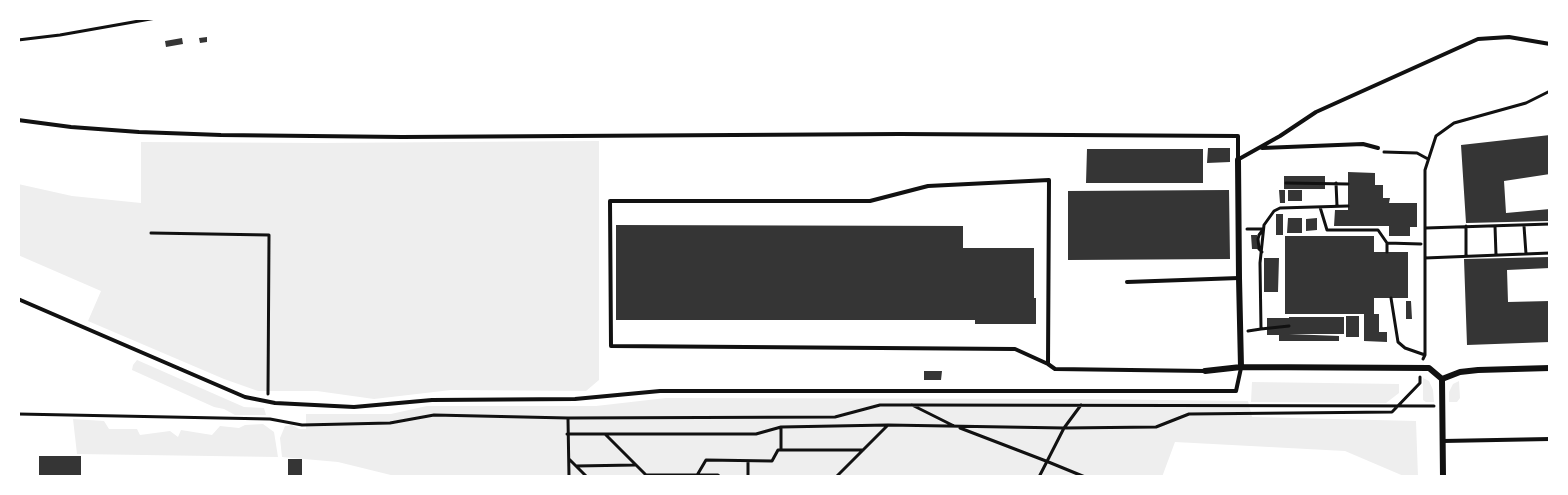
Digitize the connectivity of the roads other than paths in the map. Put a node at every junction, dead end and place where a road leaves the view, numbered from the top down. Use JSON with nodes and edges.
{"nodes":[{"id":1,"x":1550,"y":44,"type":"edge"},
{"id":2,"x":18,"y":120,"type":"edge"},
{"id":3,"x":1261,"y":148,"type":"junction"},
{"id":4,"x":1378,"y":148,"type":"road end"},
{"id":5,"x":1238,"y":160,"type":"junction"},
{"id":6,"x":1239,"y":278,"type":"junction"},
{"id":7,"x":1127,"y":282,"type":"dead end"},
{"id":8,"x":18,"y":299,"type":"edge"},
{"id":9,"x":1048,"y":364,"type":"junction"},
{"id":10,"x":1241,"y":367,"type":"junction"},
{"id":11,"x":1550,"y":368,"type":"edge"},
{"id":12,"x":1205,"y":370,"type":"joint"},
{"id":13,"x":1442,"y":379,"type":"junction"},
{"id":14,"x":1550,"y":439,"type":"edge"},
{"id":15,"x":1442,"y":441,"type":"junction"},
{"id":16,"x":99,"y":477,"type":"edge"},
{"id":17,"x":278,"y":477,"type":"edge"},
{"id":18,"x":1443,"y":477,"type":"edge"}],
"edges":[{"from":1,"to":3,"type":"lane"},
{"from":2,"to":5,"type":"lane"},
{"from":3,"to":4,"type":"lane"},
{"from":3,"to":5,"type":"lane"},
{"from":5,"to":6,"type":"street"},
{"from":6,"to":7,"type":"lane"},
{"from":6,"to":10,"type":"street"},
{"from":8,"to":10,"type":"lane"},
{"from":9,"to":9,"type":"lane"},
{"from":9,"to":12,"type":"lane"},
{"from":10,"to":12,"type":"street"},
{"from":10,"to":13,"type":"street"},
{"from":11,"to":13,"type":"street"},
{"from":13,"to":15,"type":"street"},
{"from":14,"to":15,"type":"lane"},
{"from":15,"to":18,"type":"street"},
{"from":16,"to":17,"type":"lane"}]}
